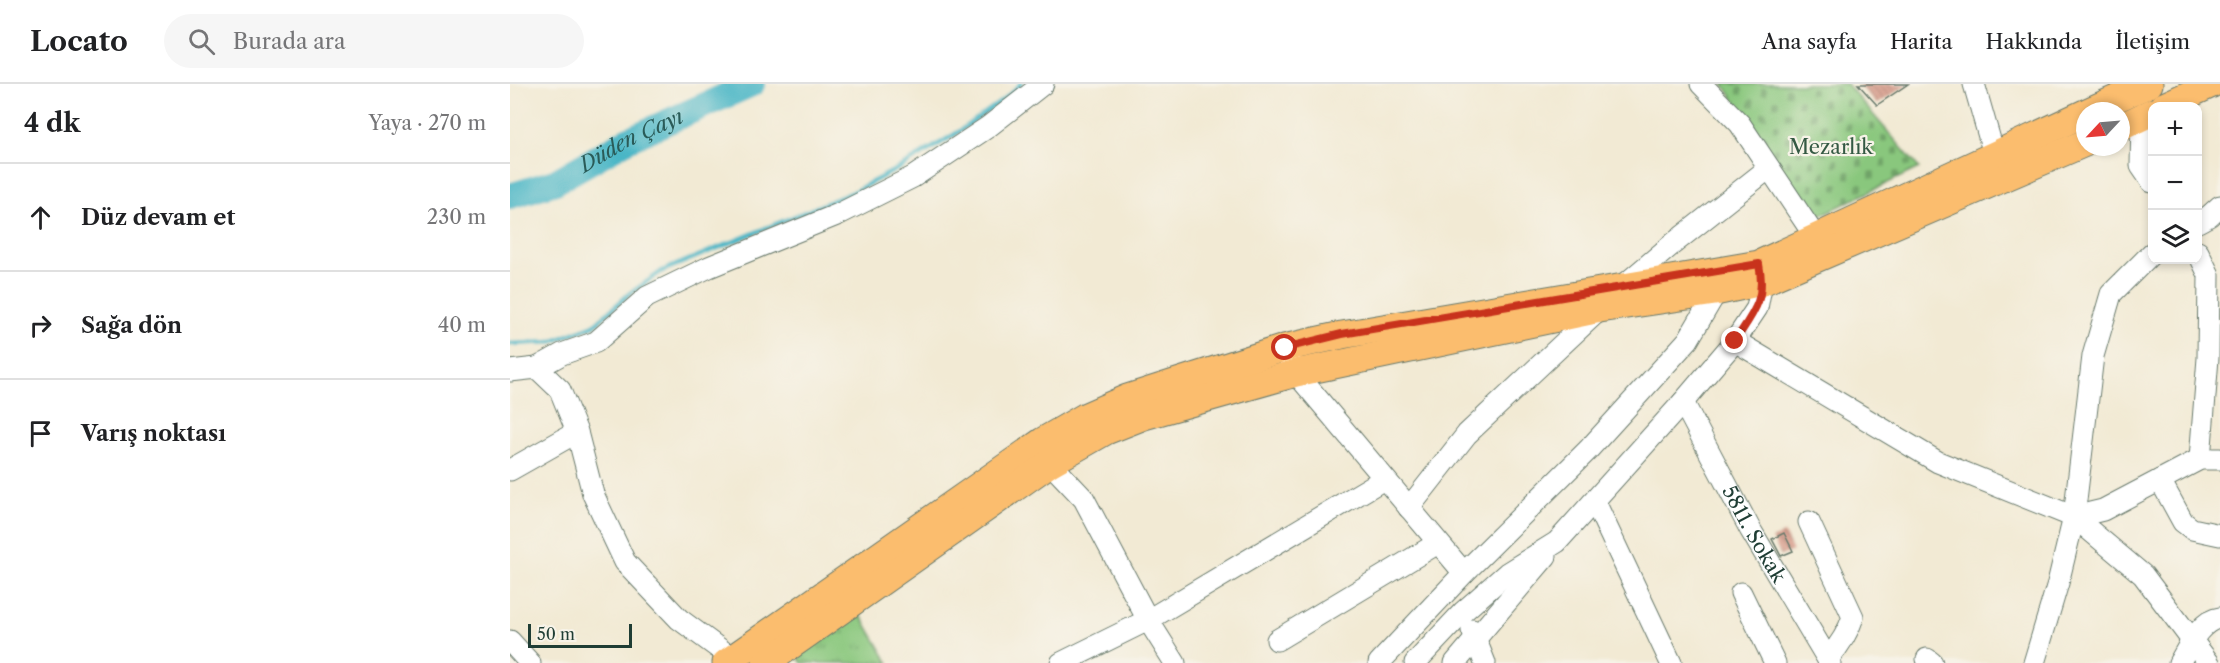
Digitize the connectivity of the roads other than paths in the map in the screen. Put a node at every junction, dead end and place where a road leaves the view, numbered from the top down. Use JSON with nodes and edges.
{"nodes":[{"id":1,"x":1043,"y":84,"type":"edge"},
{"id":2,"x":1701,"y":84,"type":"edge"},
{"id":3,"x":1974,"y":84,"type":"edge"},
{"id":4,"x":2149,"y":84,"type":"edge"},
{"id":5,"x":2212,"y":84,"type":"edge"},
{"id":6,"x":2109,"y":102,"type":"edge"},
{"id":7,"x":2145,"y":116,"type":"edge"},
{"id":8,"x":2076,"y":117,"type":"edge"},
{"id":9,"x":2076,"y":147,"type":"edge"},
{"id":10,"x":1994,"y":154,"type":"junction"},
{"id":11,"x":1769,"y":168,"type":"junction"},
{"id":12,"x":2148,"y":176,"type":"edge"},
{"id":13,"x":2220,"y":206,"type":"edge"},
{"id":14,"x":2202,"y":219,"type":"edge"},
{"id":15,"x":1816,"y":238,"type":"junction"},
{"id":16,"x":2148,"y":257,"type":"edge"},
{"id":17,"x":2202,"y":260,"type":"edge"},
{"id":18,"x":1731,"y":269,"type":"junction"},
{"id":19,"x":1761,"y":273,"type":"junction"},
{"id":20,"x":1622,"y":287,"type":"junction"},
{"id":21,"x":1715,"y":292,"type":"junction"},
{"id":22,"x":1600,"y":309,"type":"junction"},
{"id":23,"x":1735,"y":341,"type":"junction"},
{"id":24,"x":1284,"y":348,"type":"junction"},
{"id":25,"x":537,"y":368,"type":"junction"},
{"id":26,"x":510,"y":371,"type":"edge"},
{"id":27,"x":1296,"y":373,"type":"junction"},
{"id":28,"x":1683,"y":402,"type":"junction"},
{"id":29,"x":577,"y":432,"type":"junction"},
{"id":30,"x":2210,"y":459,"type":"edge"},
{"id":31,"x":1050,"y":463,"type":"junction"},
{"id":32,"x":510,"y":470,"type":"edge"},
{"id":33,"x":1384,"y":479,"type":"junction"},
{"id":34,"x":2160,"y":480,"type":"junction"},
{"id":35,"x":1595,"y":502,"type":"junction"},
{"id":36,"x":1409,"y":508,"type":"junction"},
{"id":37,"x":2074,"y":517,"type":"junction"},
{"id":38,"x":1809,"y":522,"type":"dead end"},
{"id":39,"x":2220,"y":535,"type":"edge"},
{"id":40,"x":1557,"y":542,"type":"junction"},
{"id":41,"x":1438,"y":543,"type":"junction"},
{"id":42,"x":1464,"y":573,"type":"junction"},
{"id":43,"x":1741,"y":593,"type":"dead end"},
{"id":44,"x":1464,"y":611,"type":"junction"},
{"id":45,"x":2220,"y":618,"type":"edge"},
{"id":46,"x":1148,"y":620,"type":"junction"},
{"id":47,"x":1277,"y":640,"type":"dead end"},
{"id":48,"x":1476,"y":640,"type":"junction"},
{"id":49,"x":510,"y":641,"type":"edge"},
{"id":50,"x":2192,"y":641,"type":"junction"},
{"id":51,"x":729,"y":661,"type":"edge"},
{"id":52,"x":1829,"y":661,"type":"edge"},
{"id":53,"x":771,"y":662,"type":"edge"},
{"id":54,"x":1173,"y":662,"type":"edge"},
{"id":55,"x":530,"y":663,"type":"edge"},
{"id":56,"x":1061,"y":663,"type":"edge"},
{"id":57,"x":1378,"y":663,"type":"edge"},
{"id":58,"x":1415,"y":663,"type":"edge"},
{"id":59,"x":1455,"y":663,"type":"edge"},
{"id":60,"x":1485,"y":663,"type":"edge"},
{"id":61,"x":1671,"y":663,"type":"edge"},
{"id":62,"x":1775,"y":663,"type":"edge"},
{"id":63,"x":2034,"y":663,"type":"edge"},
{"id":64,"x":2179,"y":663,"type":"edge"},
{"id":65,"x":2209,"y":663,"type":"edge"}],
"edges":[{"from":1,"to":25,"type":"street"},
{"from":2,"to":11,"type":"street"},
{"from":3,"to":10,"type":"street"},
{"from":4,"to":6,"type":"main road"},
{"from":5,"to":7,"type":"main road"},
{"from":7,"to":12,"type":"street"},
{"from":8,"to":10,"type":"main road"},
{"from":9,"to":19,"type":"main road"},
{"from":10,"to":15,"type":"main road"},
{"from":11,"to":15,"type":"street"},
{"from":11,"to":20,"type":"street"},
{"from":13,"to":14,"type":"street"},
{"from":15,"to":19,"type":"main road"},
{"from":16,"to":37,"type":"street"},
{"from":17,"to":30,"type":"street"},
{"from":18,"to":19,"type":"main road"},
{"from":18,"to":20,"type":"main road"},
{"from":18,"to":21,"type":"street"},
{"from":19,"to":21,"type":"main road"},
{"from":19,"to":23,"type":"street"},
{"from":20,"to":24,"type":"main road"},
{"from":21,"to":22,"type":"main road"},
{"from":21,"to":42,"type":"street"},
{"from":22,"to":27,"type":"main road"},
{"from":22,"to":36,"type":"street"},
{"from":23,"to":28,"type":"street"},
{"from":23,"to":37,"type":"street"},
{"from":24,"to":27,"type":"street"},
{"from":24,"to":51,"type":"main road"},
{"from":25,"to":26,"type":"street"},
{"from":25,"to":29,"type":"street"},
{"from":27,"to":31,"type":"main road"},
{"from":27,"to":33,"type":"street"},
{"from":28,"to":35,"type":"street"},
{"from":28,"to":52,"type":"street","name":"5811. Sokak"},
{"from":29,"to":32,"type":"street"},
{"from":29,"to":51,"type":"street"},
{"from":30,"to":34,"type":"street"},
{"from":31,"to":46,"type":"street"},
{"from":31,"to":53,"type":"main road"},
{"from":33,"to":36,"type":"street"},
{"from":33,"to":46,"type":"street"},
{"from":34,"to":37,"type":"street"},
{"from":34,"to":39,"type":"street"},
{"from":35,"to":40,"type":"street"},
{"from":35,"to":61,"type":"street"},
{"from":36,"to":41,"type":"street"},
{"from":37,"to":50,"type":"street"},
{"from":37,"to":63,"type":"street"},
{"from":38,"to":52,"type":"street"},
{"from":40,"to":44,"type":"street"},
{"from":40,"to":48,"type":"street"},
{"from":41,"to":42,"type":"street"},
{"from":41,"to":47,"type":"street"},
{"from":42,"to":57,"type":"street"},
{"from":43,"to":62,"type":"street"},
{"from":44,"to":48,"type":"street"},
{"from":44,"to":58,"type":"street"},
{"from":45,"to":50,"type":"street"},
{"from":46,"to":54,"type":"street"},
{"from":46,"to":56,"type":"street"},
{"from":48,"to":59,"type":"street"},
{"from":48,"to":60,"type":"street"},
{"from":49,"to":55,"type":"street"},
{"from":50,"to":64,"type":"street"},
{"from":50,"to":65,"type":"street"}]}
